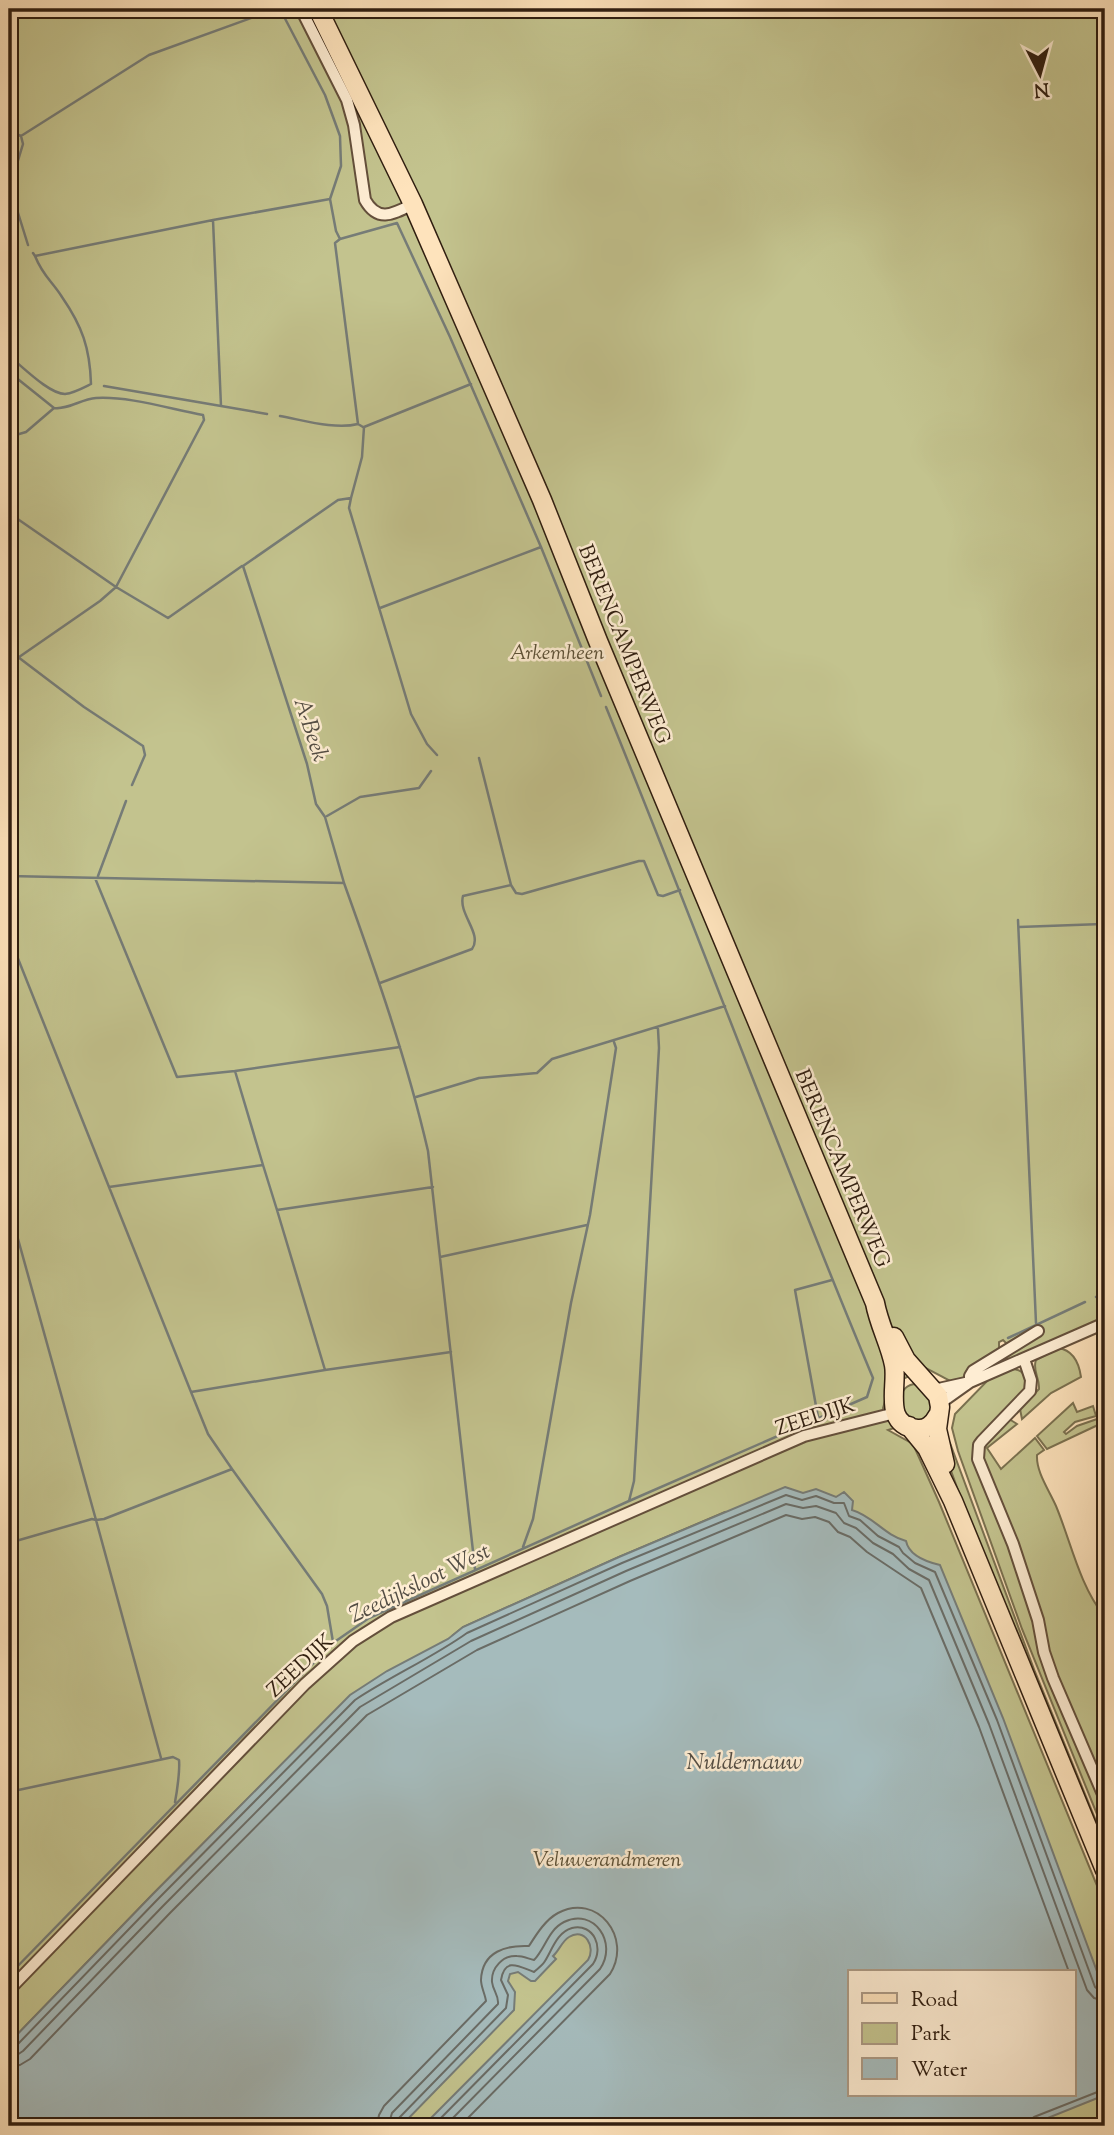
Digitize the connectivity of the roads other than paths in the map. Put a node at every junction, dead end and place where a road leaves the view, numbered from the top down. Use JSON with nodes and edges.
{"nodes":[{"id":1,"x":301,"y":9,"type":"edge"},
{"id":2,"x":318,"y":9,"type":"edge"},
{"id":3,"x":413,"y":204,"type":"junction"},
{"id":4,"x":875,"y":1303,"type":"junction"},
{"id":5,"x":1105,"y":1323,"type":"edge"},
{"id":6,"x":1038,"y":1331,"type":"dead end"},
{"id":7,"x":1024,"y":1359,"type":"junction"},
{"id":8,"x":970,"y":1382,"type":"junction"},
{"id":9,"x":894,"y":1387,"type":"junction"},
{"id":10,"x":934,"y":1398,"type":"junction"},
{"id":11,"x":895,"y":1413,"type":"junction"},
{"id":12,"x":909,"y":1426,"type":"junction"},
{"id":13,"x":953,"y":1501,"type":"junction"},
{"id":14,"x":1105,"y":1812,"type":"edge"},
{"id":15,"x":1105,"y":1870,"type":"edge"},
{"id":16,"x":9,"y":1990,"type":"edge"}],
"edges":[{"from":1,"to":3,"type":"street"},
{"from":2,"to":3,"type":"main road","name":"BERENCAMPERWEG"},
{"from":3,"to":4,"type":"main road","name":"BERENCAMPERWEG"},
{"from":4,"to":9,"type":"main road","name":"BERENCAMPERWEG"},
{"from":4,"to":10,"type":"main road","name":"BERENCAMPERWEG"},
{"from":5,"to":7,"type":"street"},
{"from":6,"to":8,"type":"street"},
{"from":7,"to":8,"type":"street"},
{"from":7,"to":14,"type":"street"},
{"from":8,"to":10,"type":"street"},
{"from":9,"to":10,"type":"main road"},
{"from":9,"to":11,"type":"main road"},
{"from":10,"to":12,"type":"main road"},
{"from":10,"to":13,"type":"main road"},
{"from":11,"to":12,"type":"main road"},
{"from":11,"to":16,"type":"street","name":"ZEEDIJK"},
{"from":12,"to":13,"type":"main road"},
{"from":13,"to":15,"type":"main road"}]}
